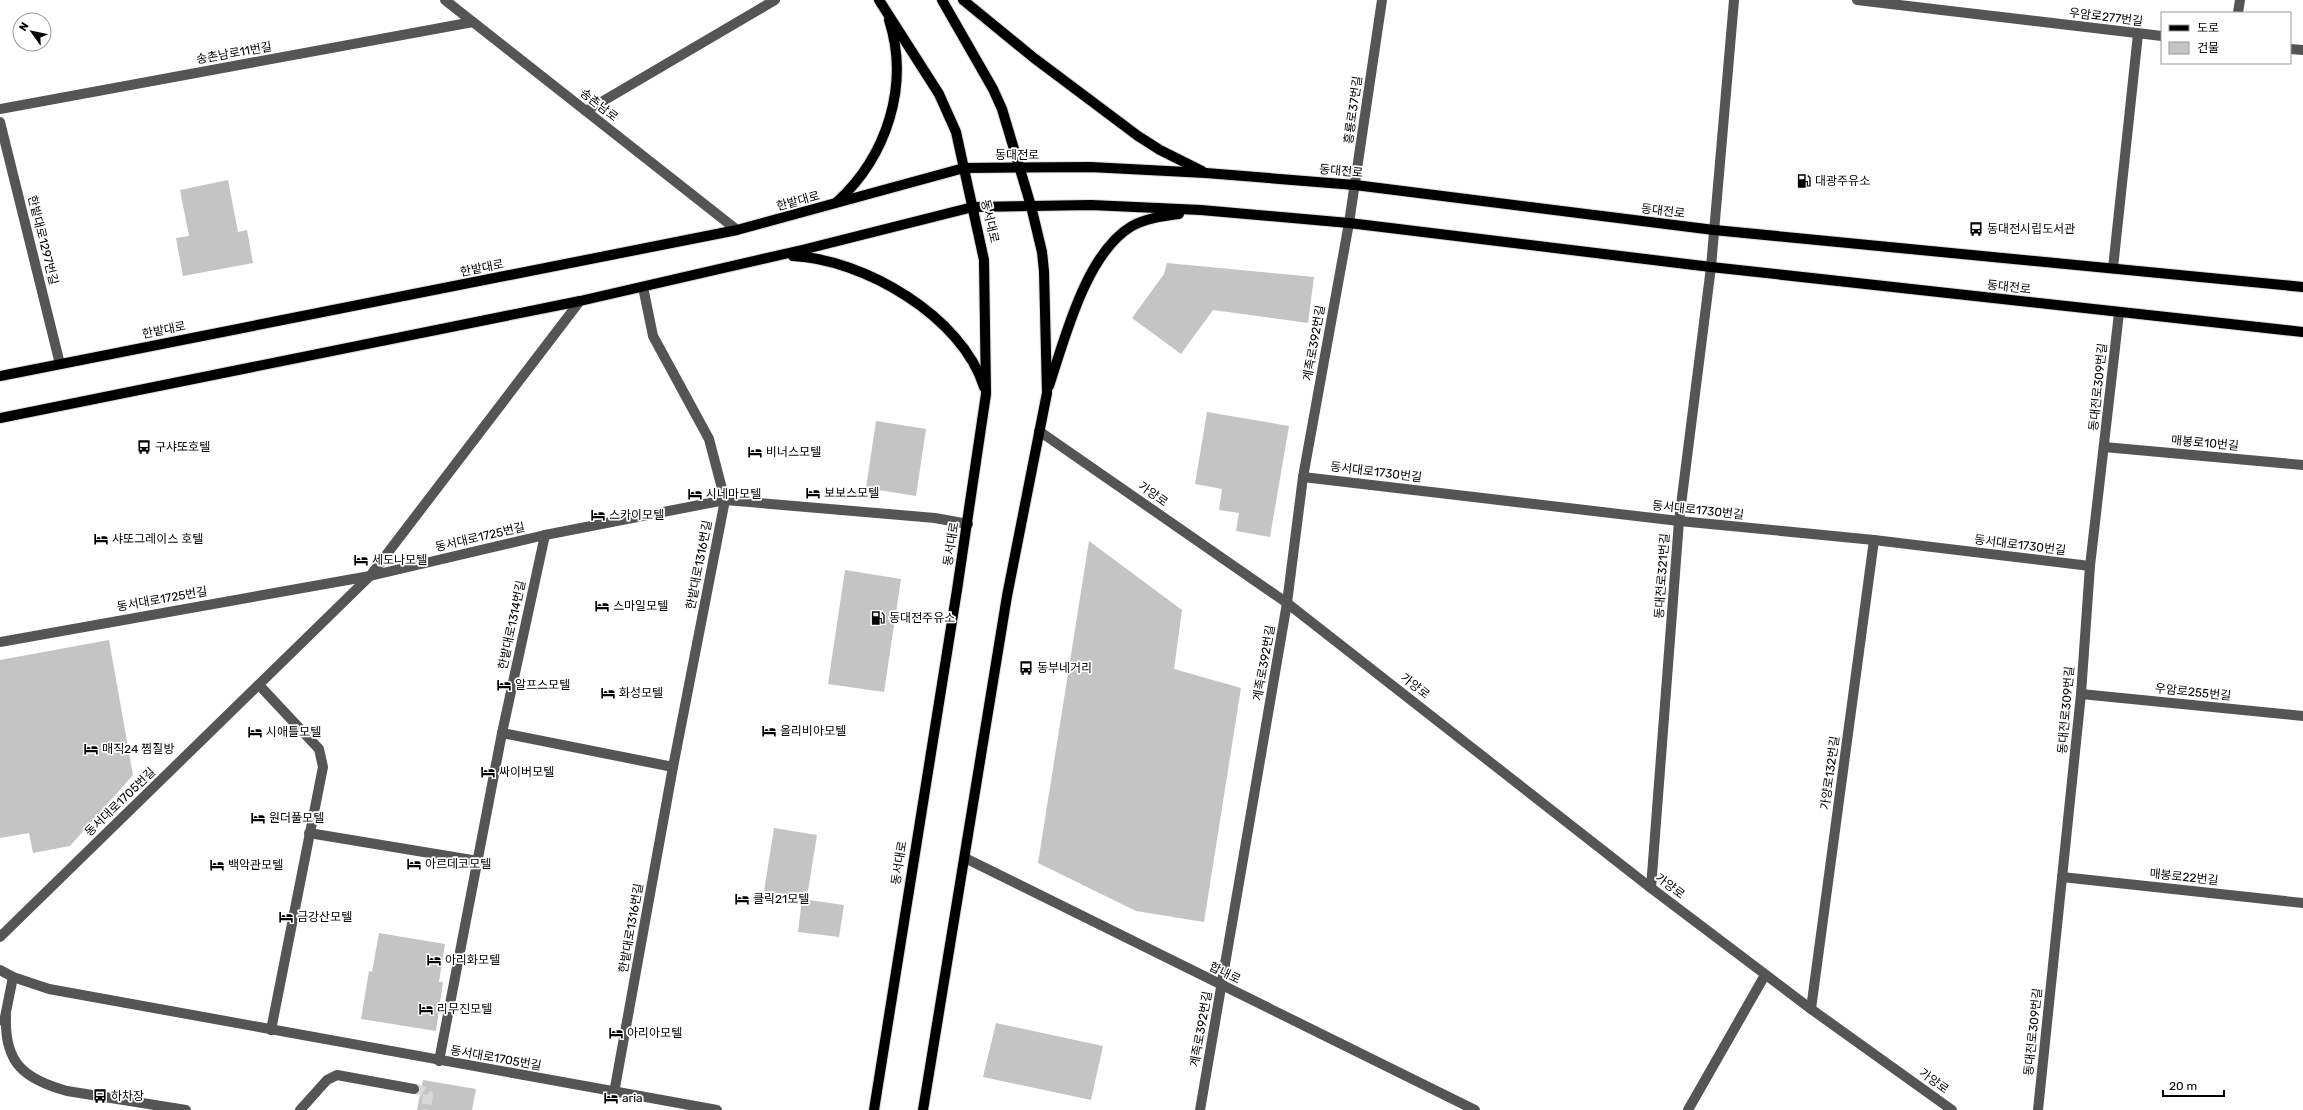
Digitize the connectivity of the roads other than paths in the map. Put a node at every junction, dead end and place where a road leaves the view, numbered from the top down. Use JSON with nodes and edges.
{"nodes":[{"id":1,"x":445,"y":0,"type":"edge"},
{"id":2,"x":775,"y":0,"type":"edge"},
{"id":3,"x":942,"y":0,"type":"edge"},
{"id":4,"x":963,"y":0,"type":"edge"},
{"id":5,"x":1382,"y":0,"type":"edge"},
{"id":6,"x":1734,"y":0,"type":"edge"},
{"id":7,"x":1857,"y":0,"type":"edge"},
{"id":8,"x":2240,"y":0,"type":"edge"},
{"id":9,"x":882,"y":4,"type":"edge"},
{"id":10,"x":2238,"y":12,"type":"edge"},
{"id":11,"x":474,"y":22,"type":"junction"},
{"id":12,"x":2138,"y":34,"type":"junction"},
{"id":13,"x":2161,"y":36,"type":"edge"},
{"id":14,"x":2291,"y":49,"type":"edge"},
{"id":15,"x":2303,"y":50,"type":"edge"},
{"id":16,"x":0,"y":109,"type":"edge"},
{"id":17,"x":586,"y":111,"type":"junction"},
{"id":18,"x":0,"y":122,"type":"edge"},
{"id":19,"x":964,"y":168,"type":"junction"},
{"id":20,"x":1021,"y":168,"type":"junction"},
{"id":21,"x":1206,"y":173,"type":"junction"},
{"id":22,"x":1355,"y":185,"type":"junction"},
{"id":23,"x":835,"y":204,"type":"junction"},
{"id":24,"x":1032,"y":206,"type":"junction"},
{"id":25,"x":973,"y":207,"type":"junction"},
{"id":26,"x":1201,"y":210,"type":"junction"},
{"id":27,"x":1349,"y":223,"type":"junction"},
{"id":28,"x":737,"y":230,"type":"junction"},
{"id":29,"x":1714,"y":230,"type":"junction"},
{"id":30,"x":780,"y":255,"type":"junction"},
{"id":31,"x":1711,"y":267,"type":"junction"},
{"id":32,"x":2113,"y":268,"type":"junction"},
{"id":33,"x":643,"y":287,"type":"junction"},
{"id":34,"x":2303,"y":287,"type":"edge"},
{"id":35,"x":580,"y":300,"type":"junction"},
{"id":36,"x":2120,"y":312,"type":"junction"},
{"id":37,"x":2303,"y":332,"type":"edge"},
{"id":38,"x":60,"y":364,"type":"junction"},
{"id":39,"x":0,"y":376,"type":"edge"},
{"id":40,"x":1047,"y":393,"type":"junction"},
{"id":41,"x":986,"y":394,"type":"junction"},
{"id":42,"x":0,"y":418,"type":"edge"},
{"id":43,"x":1040,"y":431,"type":"junction"},
{"id":44,"x":2104,"y":447,"type":"junction"},
{"id":45,"x":2303,"y":465,"type":"edge"},
{"id":46,"x":1303,"y":477,"type":"junction"},
{"id":47,"x":725,"y":500,"type":"junction"},
{"id":48,"x":1679,"y":521,"type":"junction"},
{"id":49,"x":968,"y":524,"type":"junction"},
{"id":50,"x":545,"y":535,"type":"junction"},
{"id":51,"x":1874,"y":540,"type":"junction"},
{"id":52,"x":2090,"y":566,"type":"junction"},
{"id":53,"x":370,"y":576,"type":"junction"},
{"id":54,"x":1287,"y":603,"type":"junction"},
{"id":55,"x":0,"y":642,"type":"edge"},
{"id":56,"x":258,"y":685,"type":"junction"},
{"id":57,"x":2081,"y":694,"type":"junction"},
{"id":58,"x":2303,"y":716,"type":"edge"},
{"id":59,"x":502,"y":733,"type":"junction"},
{"id":60,"x":673,"y":767,"type":"junction"},
{"id":61,"x":309,"y":833,"type":"junction"},
{"id":62,"x":965,"y":858,"type":"junction"},
{"id":63,"x":478,"y":861,"type":"junction"},
{"id":64,"x":2062,"y":877,"type":"junction"},
{"id":65,"x":1652,"y":888,"type":"junction"},
{"id":66,"x":2303,"y":904,"type":"edge"},
{"id":67,"x":0,"y":937,"type":"edge"},
{"id":68,"x":0,"y":970,"type":"edge"},
{"id":69,"x":1765,"y":975,"type":"junction"},
{"id":70,"x":13,"y":977,"type":"junction"},
{"id":71,"x":1221,"y":985,"type":"junction"},
{"id":72,"x":1810,"y":1009,"type":"junction"},
{"id":73,"x":6,"y":1016,"type":"junction"},
{"id":74,"x":271,"y":1030,"type":"junction"},
{"id":75,"x":0,"y":1045,"type":"edge"},
{"id":76,"x":439,"y":1061,"type":"junction"},
{"id":77,"x":414,"y":1089,"type":"tunnel mouth"},
{"id":78,"x":614,"y":1093,"type":"junction"},
{"id":79,"x":1203,"y":1109,"type":"edge"},
{"id":80,"x":186,"y":1110,"type":"edge"},
{"id":81,"x":300,"y":1110,"type":"edge"},
{"id":82,"x":717,"y":1110,"type":"edge"},
{"id":83,"x":874,"y":1110,"type":"edge"},
{"id":84,"x":923,"y":1110,"type":"edge"},
{"id":85,"x":1475,"y":1110,"type":"edge"},
{"id":86,"x":1688,"y":1110,"type":"edge"},
{"id":87,"x":1952,"y":1110,"type":"edge"},
{"id":88,"x":2038,"y":1110,"type":"edge"}],
"edges":[{"from":1,"to":11,"type":"street","name":"송촌남로"},
{"from":2,"to":17,"type":"street"},
{"from":3,"to":20,"type":"main road"},
{"from":4,"to":21,"type":"main road"},
{"from":5,"to":22,"type":"street","name":"흥룡로37번길"},
{"from":6,"to":29,"type":"street"},
{"from":7,"to":12,"type":"street","name":"우암로277번길"},
{"from":8,"to":10,"type":"street"},
{"from":9,"to":19,"type":"main road","name":"동서대로"},
{"from":9,"to":23,"type":"main road"},
{"from":11,"to":16,"type":"street","name":"송촌남로11번길"},
{"from":11,"to":17,"type":"street","name":"송촌남로"},
{"from":12,"to":13,"type":"street","name":"우암로277번길"},
{"from":12,"to":32,"type":"street"},
{"from":14,"to":15,"type":"street"},
{"from":17,"to":28,"type":"street","name":"송촌남로"},
{"from":18,"to":38,"type":"street","name":"한밭대로1297번길"},
{"from":19,"to":20,"type":"main road","name":"동대전로"},
{"from":19,"to":23,"type":"main road","name":"한밭대로"},
{"from":19,"to":25,"type":"main road","name":"동서대로"},
{"from":20,"to":21,"type":"main road","name":"동대전로"},
{"from":20,"to":24,"type":"main road"},
{"from":21,"to":22,"type":"main road","name":"동대전로"},
{"from":22,"to":27,"type":"street","name":"흥룡로37번길"},
{"from":22,"to":29,"type":"main road","name":"동대전로"},
{"from":23,"to":28,"type":"main road","name":"한밭대로"},
{"from":24,"to":25,"type":"main road","name":"동대전로"},
{"from":24,"to":26,"type":"main road","name":"동대전로"},
{"from":24,"to":40,"type":"main road"},
{"from":25,"to":30,"type":"main road"},
{"from":25,"to":41,"type":"main road","name":"동서대로"},
{"from":26,"to":27,"type":"main road","name":"동대전로"},
{"from":26,"to":40,"type":"main road"},
{"from":27,"to":31,"type":"main road","name":"동대전로"},
{"from":27,"to":46,"type":"street","name":"계족로392번길"},
{"from":28,"to":38,"type":"main road","name":"한밭대로"},
{"from":29,"to":31,"type":"street"},
{"from":29,"to":32,"type":"main road","name":"동대전로"},
{"from":30,"to":33,"type":"main road"},
{"from":30,"to":41,"type":"main road"},
{"from":31,"to":36,"type":"main road","name":"동대전로"},
{"from":31,"to":48,"type":"street","name":"동대전로321번길"},
{"from":32,"to":34,"type":"main road","name":"동대전로"},
{"from":33,"to":35,"type":"main road"},
{"from":33,"to":47,"type":"street","name":"한밭대로1316번길"},
{"from":35,"to":42,"type":"main road"},
{"from":35,"to":53,"type":"street"},
{"from":36,"to":37,"type":"main road","name":"동대전로"},
{"from":36,"to":44,"type":"street","name":"동대전로309번길"},
{"from":38,"to":39,"type":"main road","name":"한밭대로"},
{"from":40,"to":43,"type":"main road"},
{"from":41,"to":49,"type":"main road","name":"동서대로"},
{"from":43,"to":54,"type":"street","name":"가양로"},
{"from":43,"to":62,"type":"main road"},
{"from":44,"to":45,"type":"street","name":"매봉로10번길"},
{"from":44,"to":52,"type":"street","name":"동대전로309번길"},
{"from":46,"to":48,"type":"street","name":"동서대로1730번길"},
{"from":46,"to":54,"type":"street","name":"계족로392번길"},
{"from":47,"to":49,"type":"street","name":"동서대로1725번길"},
{"from":47,"to":50,"type":"street","name":"동서대로1725번길"},
{"from":47,"to":60,"type":"street","name":"한밭대로1316번길"},
{"from":48,"to":51,"type":"street","name":"동서대로1730번길"},
{"from":48,"to":65,"type":"street","name":"동대전로321번길"},
{"from":49,"to":83,"type":"main road","name":"동서대로"},
{"from":50,"to":53,"type":"street","name":"동서대로1725번길"},
{"from":50,"to":59,"type":"street","name":"한밭대로1314번길"},
{"from":51,"to":52,"type":"street","name":"동서대로1730번길"},
{"from":51,"to":72,"type":"street","name":"가양로132번길"},
{"from":52,"to":57,"type":"street","name":"동대전로309번길"},
{"from":53,"to":55,"type":"street","name":"동서대로1725번길"},
{"from":53,"to":56,"type":"street","name":"동서대로1705번길"},
{"from":54,"to":65,"type":"street","name":"가양로"},
{"from":54,"to":71,"type":"street","name":"계족로392번길"},
{"from":56,"to":61,"type":"street"},
{"from":56,"to":67,"type":"street","name":"동서대로1705번길"},
{"from":57,"to":58,"type":"street","name":"우암로255번길"},
{"from":57,"to":64,"type":"street","name":"동대전로309번길"},
{"from":59,"to":60,"type":"street"},
{"from":59,"to":63,"type":"street","name":"한밭대로1314번길"},
{"from":60,"to":78,"type":"street","name":"한밭대로1316번길"},
{"from":61,"to":63,"type":"street"},
{"from":61,"to":74,"type":"street"},
{"from":62,"to":71,"type":"street","name":"합내로"},
{"from":62,"to":84,"type":"main road"},
{"from":63,"to":76,"type":"street","name":"한밭대로1314번길"},
{"from":64,"to":66,"type":"street","name":"매봉로22번길"},
{"from":64,"to":88,"type":"street","name":"동대전로309번길"},
{"from":65,"to":69,"type":"street","name":"가양로"},
{"from":68,"to":70,"type":"street","name":"동서대로1705번길"},
{"from":69,"to":72,"type":"street","name":"가양로"},
{"from":69,"to":86,"type":"street"},
{"from":70,"to":73,"type":"street"},
{"from":70,"to":74,"type":"street","name":"동서대로1705번길"},
{"from":71,"to":79,"type":"street","name":"계족로392번길"},
{"from":71,"to":85,"type":"street","name":"합내로"},
{"from":72,"to":87,"type":"street","name":"가양로"},
{"from":73,"to":75,"type":"street"},
{"from":73,"to":80,"type":"street"},
{"from":74,"to":76,"type":"street","name":"동서대로1705번길"},
{"from":76,"to":78,"type":"street","name":"동서대로1705번길"},
{"from":77,"to":81,"type":"street"},
{"from":78,"to":82,"type":"street","name":"동서대로1705번길"}]}
